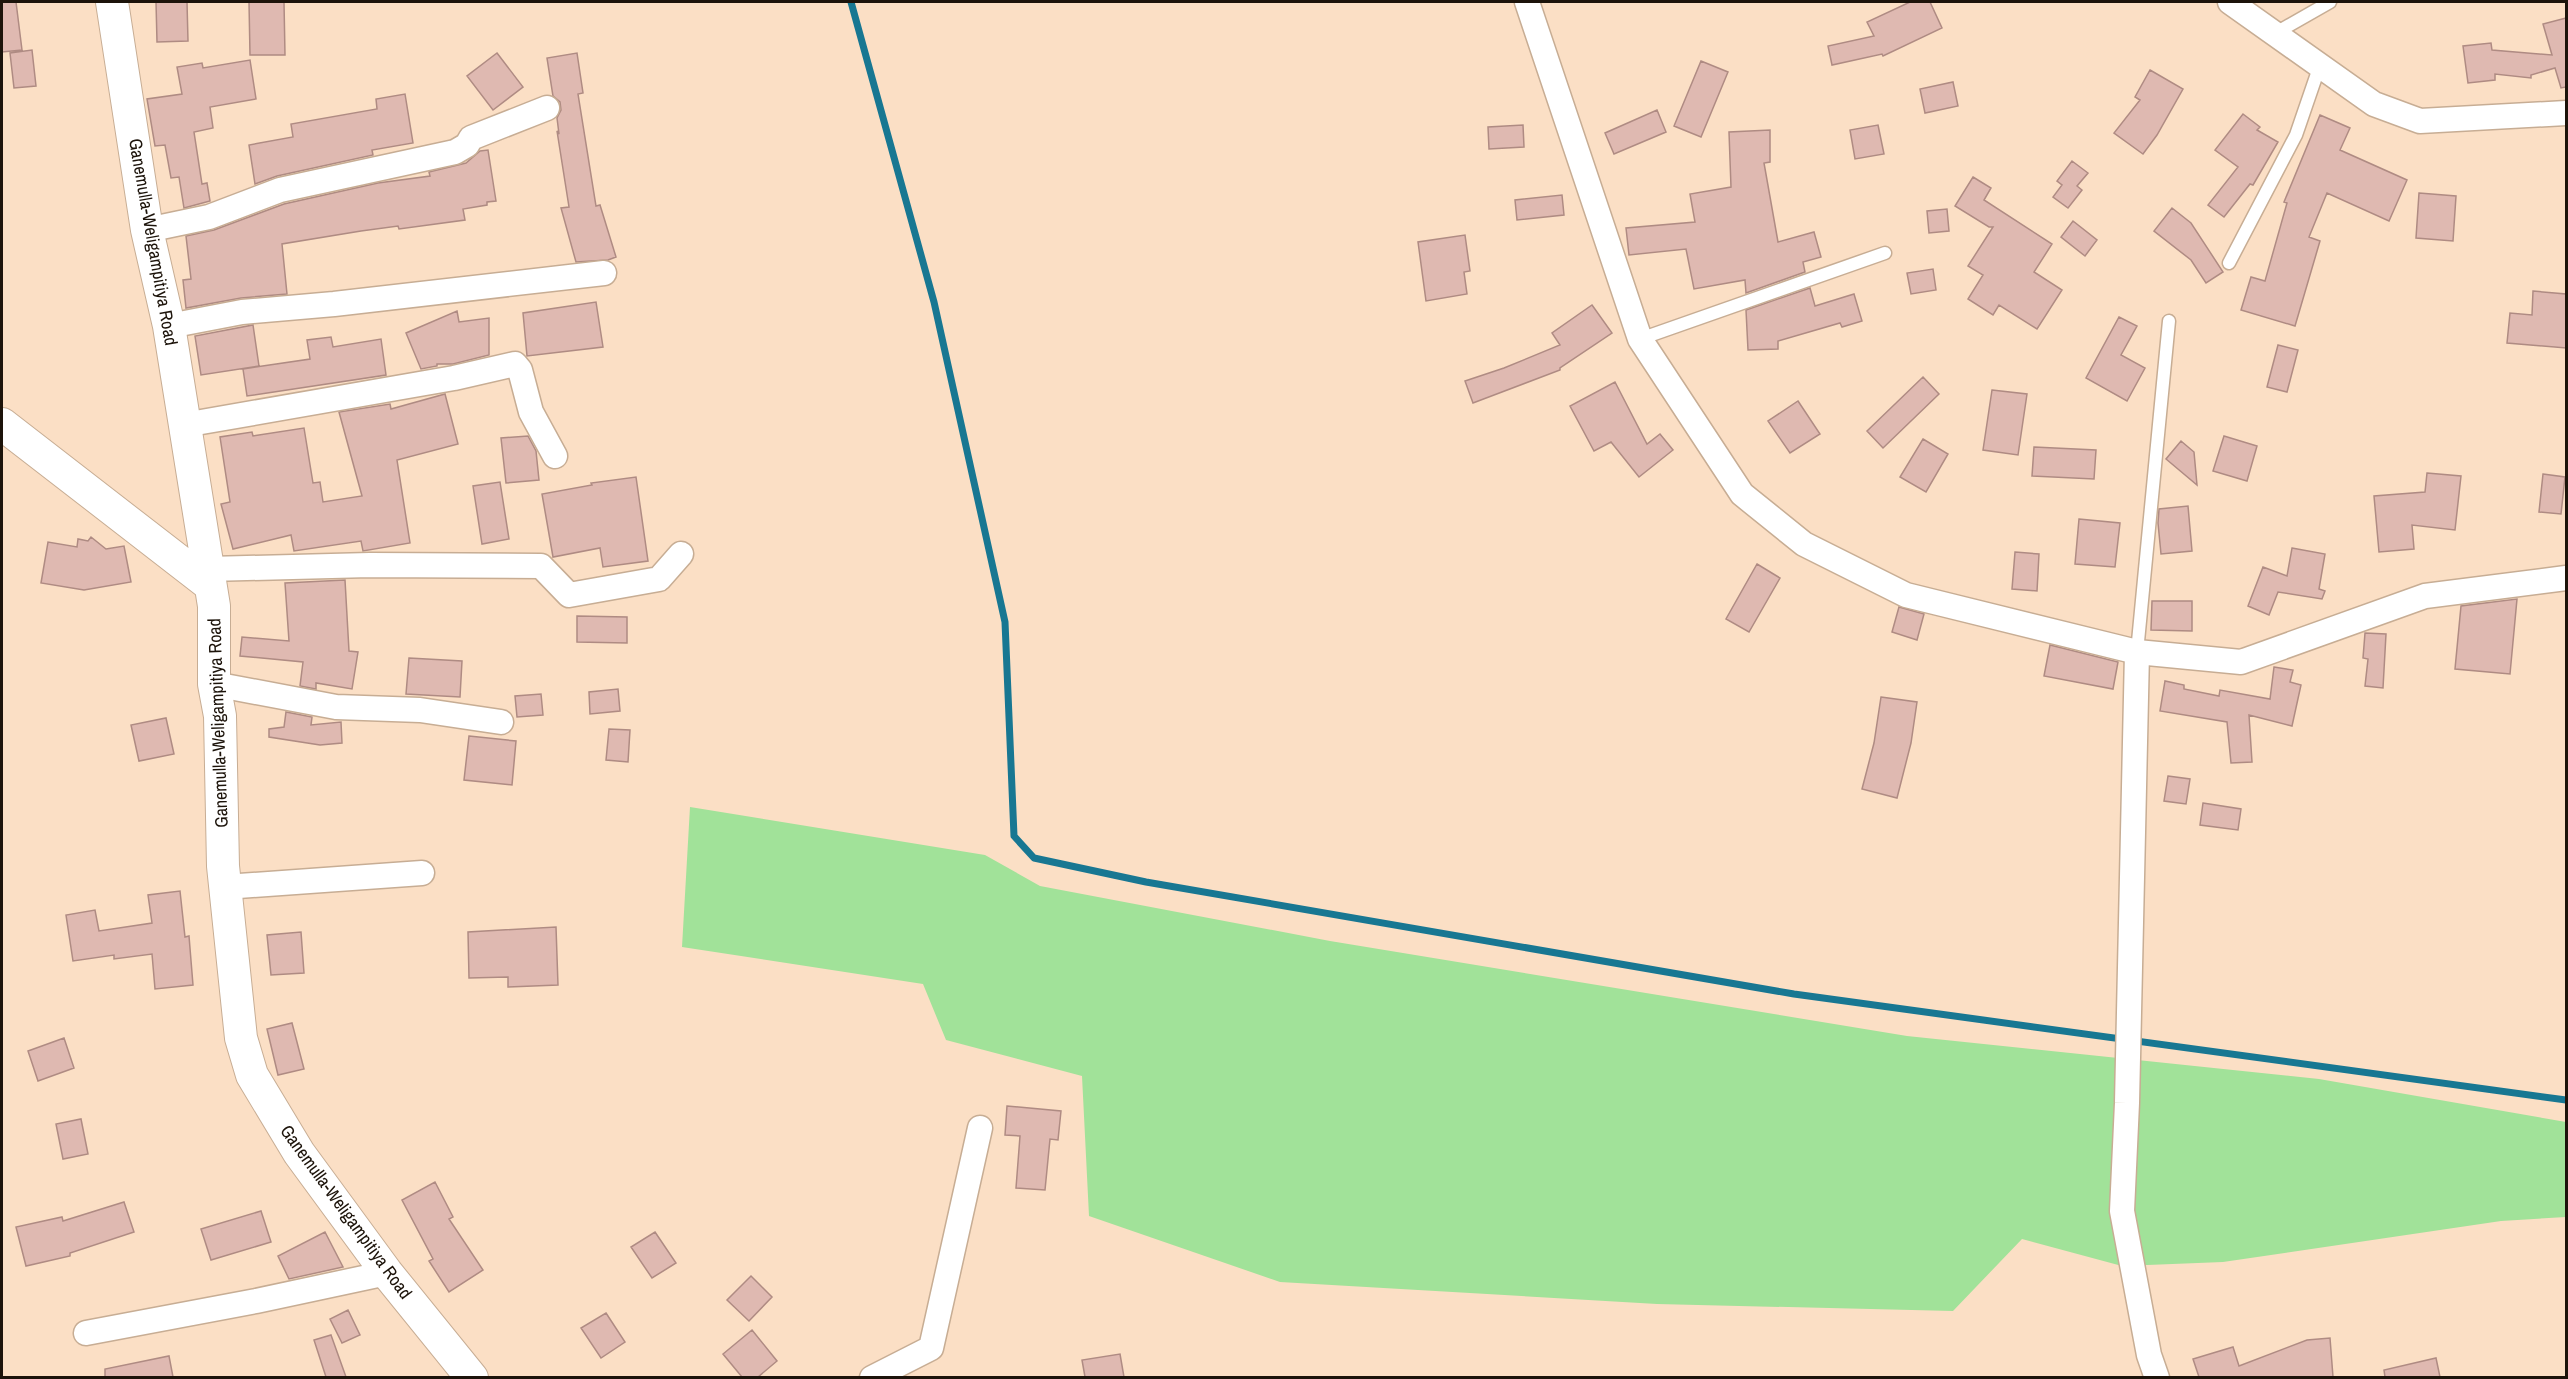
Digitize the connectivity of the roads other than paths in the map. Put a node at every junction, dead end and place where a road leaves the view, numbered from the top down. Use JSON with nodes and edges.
{"nodes":[{"id":1,"x":112,"y":2,"type":"edge"},
{"id":2,"x":1527,"y":2,"type":"edge"},
{"id":3,"x":2230,"y":2,"type":"edge"},
{"id":4,"x":2330,"y":2,"type":"edge"},
{"id":5,"x":2274,"y":34,"type":"junction"},
{"id":6,"x":2320,"y":65,"type":"junction"},
{"id":7,"x":548,"y":108,"type":"dead end"},
{"id":8,"x":2566,"y":113,"type":"edge"},
{"id":9,"x":147,"y":230,"type":"junction"},
{"id":10,"x":1885,"y":253,"type":"dead end"},
{"id":11,"x":2229,"y":263,"type":"dead end"},
{"id":12,"x":604,"y":273,"type":"dead end"},
{"id":13,"x":2169,"y":321,"type":"dead end"},
{"id":14,"x":169,"y":326,"type":"junction"},
{"id":15,"x":1640,"y":339,"type":"junction"},
{"id":16,"x":2,"y":424,"type":"edge"},
{"id":17,"x":184,"y":425,"type":"junction"},
{"id":18,"x":555,"y":456,"type":"dead end"},
{"id":19,"x":681,"y":554,"type":"dead end"},
{"id":20,"x":209,"y":577,"type":"junction"},
{"id":21,"x":2566,"y":578,"type":"edge"},
{"id":22,"x":2136,"y":652,"type":"junction"},
{"id":23,"x":214,"y":684,"type":"junction"},
{"id":24,"x":501,"y":722,"type":"dead end"},
{"id":25,"x":423,"y":873,"type":"dead end"},
{"id":26,"x":225,"y":887,"type":"junction"},
{"id":27,"x":980,"y":1128,"type":"dead end"},
{"id":28,"x":387,"y":1273,"type":"junction"},
{"id":29,"x":86,"y":1333,"type":"dead end"},
{"id":30,"x":472,"y":1377,"type":"edge"},
{"id":31,"x":872,"y":1377,"type":"edge"},
{"id":32,"x":2157,"y":1377,"type":"edge"}],
"edges":[{"from":1,"to":9,"type":"street","name":"Ganemulla-Weligampitiya Road"},
{"from":2,"to":15,"type":"street"},
{"from":3,"to":5,"type":"street"},
{"from":4,"to":5,"type":"lane"},
{"from":5,"to":6,"type":"street"},
{"from":6,"to":8,"type":"street"},
{"from":6,"to":11,"type":"lane"},
{"from":7,"to":9,"type":"street"},
{"from":9,"to":14,"type":"street","name":"Ganemulla-Weligampitiya Road"},
{"from":10,"to":15,"type":"lane"},
{"from":12,"to":14,"type":"street"},
{"from":13,"to":22,"type":"lane"},
{"from":14,"to":17,"type":"street","name":"Ganemulla-Weligampitiya Road"},
{"from":15,"to":22,"type":"street"},
{"from":16,"to":20,"type":"street"},
{"from":17,"to":18,"type":"street"},
{"from":17,"to":20,"type":"street","name":"Ganemulla-Weligampitiya Road"},
{"from":19,"to":20,"type":"street"},
{"from":20,"to":23,"type":"street","name":"Ganemulla-Weligampitiya Road"},
{"from":21,"to":22,"type":"street"},
{"from":22,"to":32,"type":"street"},
{"from":23,"to":24,"type":"street"},
{"from":23,"to":26,"type":"street","name":"Ganemulla-Weligampitiya Road"},
{"from":25,"to":26,"type":"street"},
{"from":26,"to":28,"type":"street","name":"Ganemulla-Weligampitiya Road"},
{"from":27,"to":31,"type":"street"},
{"from":28,"to":29,"type":"street"},
{"from":28,"to":30,"type":"street","name":"Ganemulla-Weligampitiya Road"}]}
